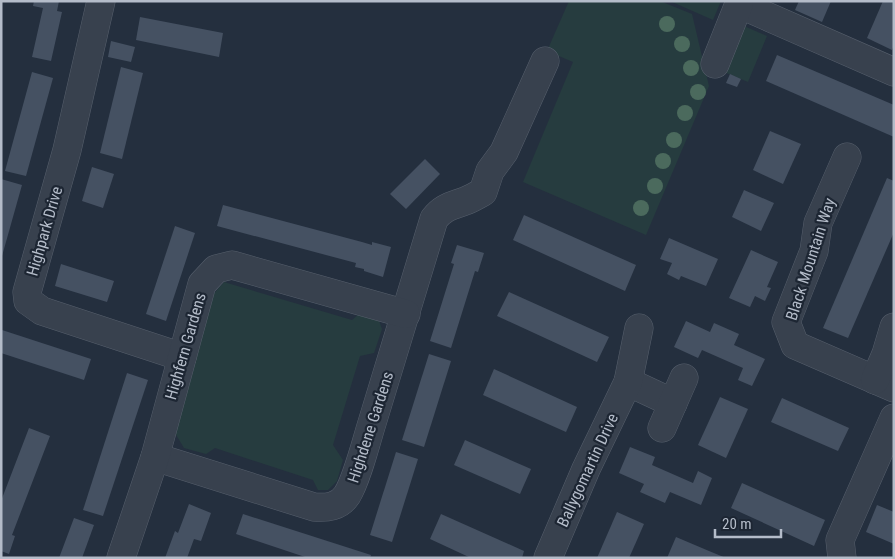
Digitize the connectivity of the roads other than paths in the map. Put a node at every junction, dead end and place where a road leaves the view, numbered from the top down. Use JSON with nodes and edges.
{"nodes":[{"id":1,"x":100,"y":1,"type":"edge"},
{"id":2,"x":740,"y":2,"type":"edge"},
{"id":3,"x":545,"y":61,"type":"dead end"},
{"id":4,"x":714,"y":64,"type":"dead end"},
{"id":5,"x":894,"y":72,"type":"edge"},
{"id":6,"x":847,"y":157,"type":"dead end"},
{"id":7,"x":406,"y":314,"type":"junction"},
{"id":8,"x":894,"y":327,"type":"edge"},
{"id":9,"x":638,"y":328,"type":"dead end"},
{"id":10,"x":182,"y":357,"type":"junction"},
{"id":11,"x":684,"y":378,"type":"dead end"},
{"id":12,"x":628,"y":382,"type":"junction"},
{"id":13,"x":884,"y":384,"type":"edge"},
{"id":14,"x":673,"y":403,"type":"junction"},
{"id":15,"x":894,"y":418,"type":"edge"},
{"id":16,"x":662,"y":428,"type":"dead end"},
{"id":17,"x":155,"y":457,"type":"junction"},
{"id":18,"x":121,"y":558,"type":"edge"},
{"id":19,"x":548,"y":558,"type":"edge"},
{"id":20,"x":842,"y":558,"type":"edge"}],
"edges":[{"from":1,"to":10,"type":"street","name":"Highpark Drive"},
{"from":2,"to":4,"type":"street"},
{"from":2,"to":5,"type":"street"},
{"from":3,"to":7,"type":"street","name":"Highdene Gardens"},
{"from":6,"to":13,"type":"street","name":"Black Mountain Way"},
{"from":7,"to":10,"type":"street","name":"Highfern Gardens"},
{"from":7,"to":17,"type":"street","name":"Highdene Gardens"},
{"from":8,"to":13,"type":"street"},
{"from":9,"to":12,"type":"street","name":"Ballygomartin Drive"},
{"from":10,"to":17,"type":"street","name":"Highfern Gardens"},
{"from":11,"to":14,"type":"street"},
{"from":12,"to":14,"type":"street"},
{"from":12,"to":19,"type":"street","name":"Ballygomartin Drive"},
{"from":14,"to":16,"type":"street"},
{"from":15,"to":20,"type":"street"},
{"from":17,"to":18,"type":"street","name":"Highfern Gardens"}]}
